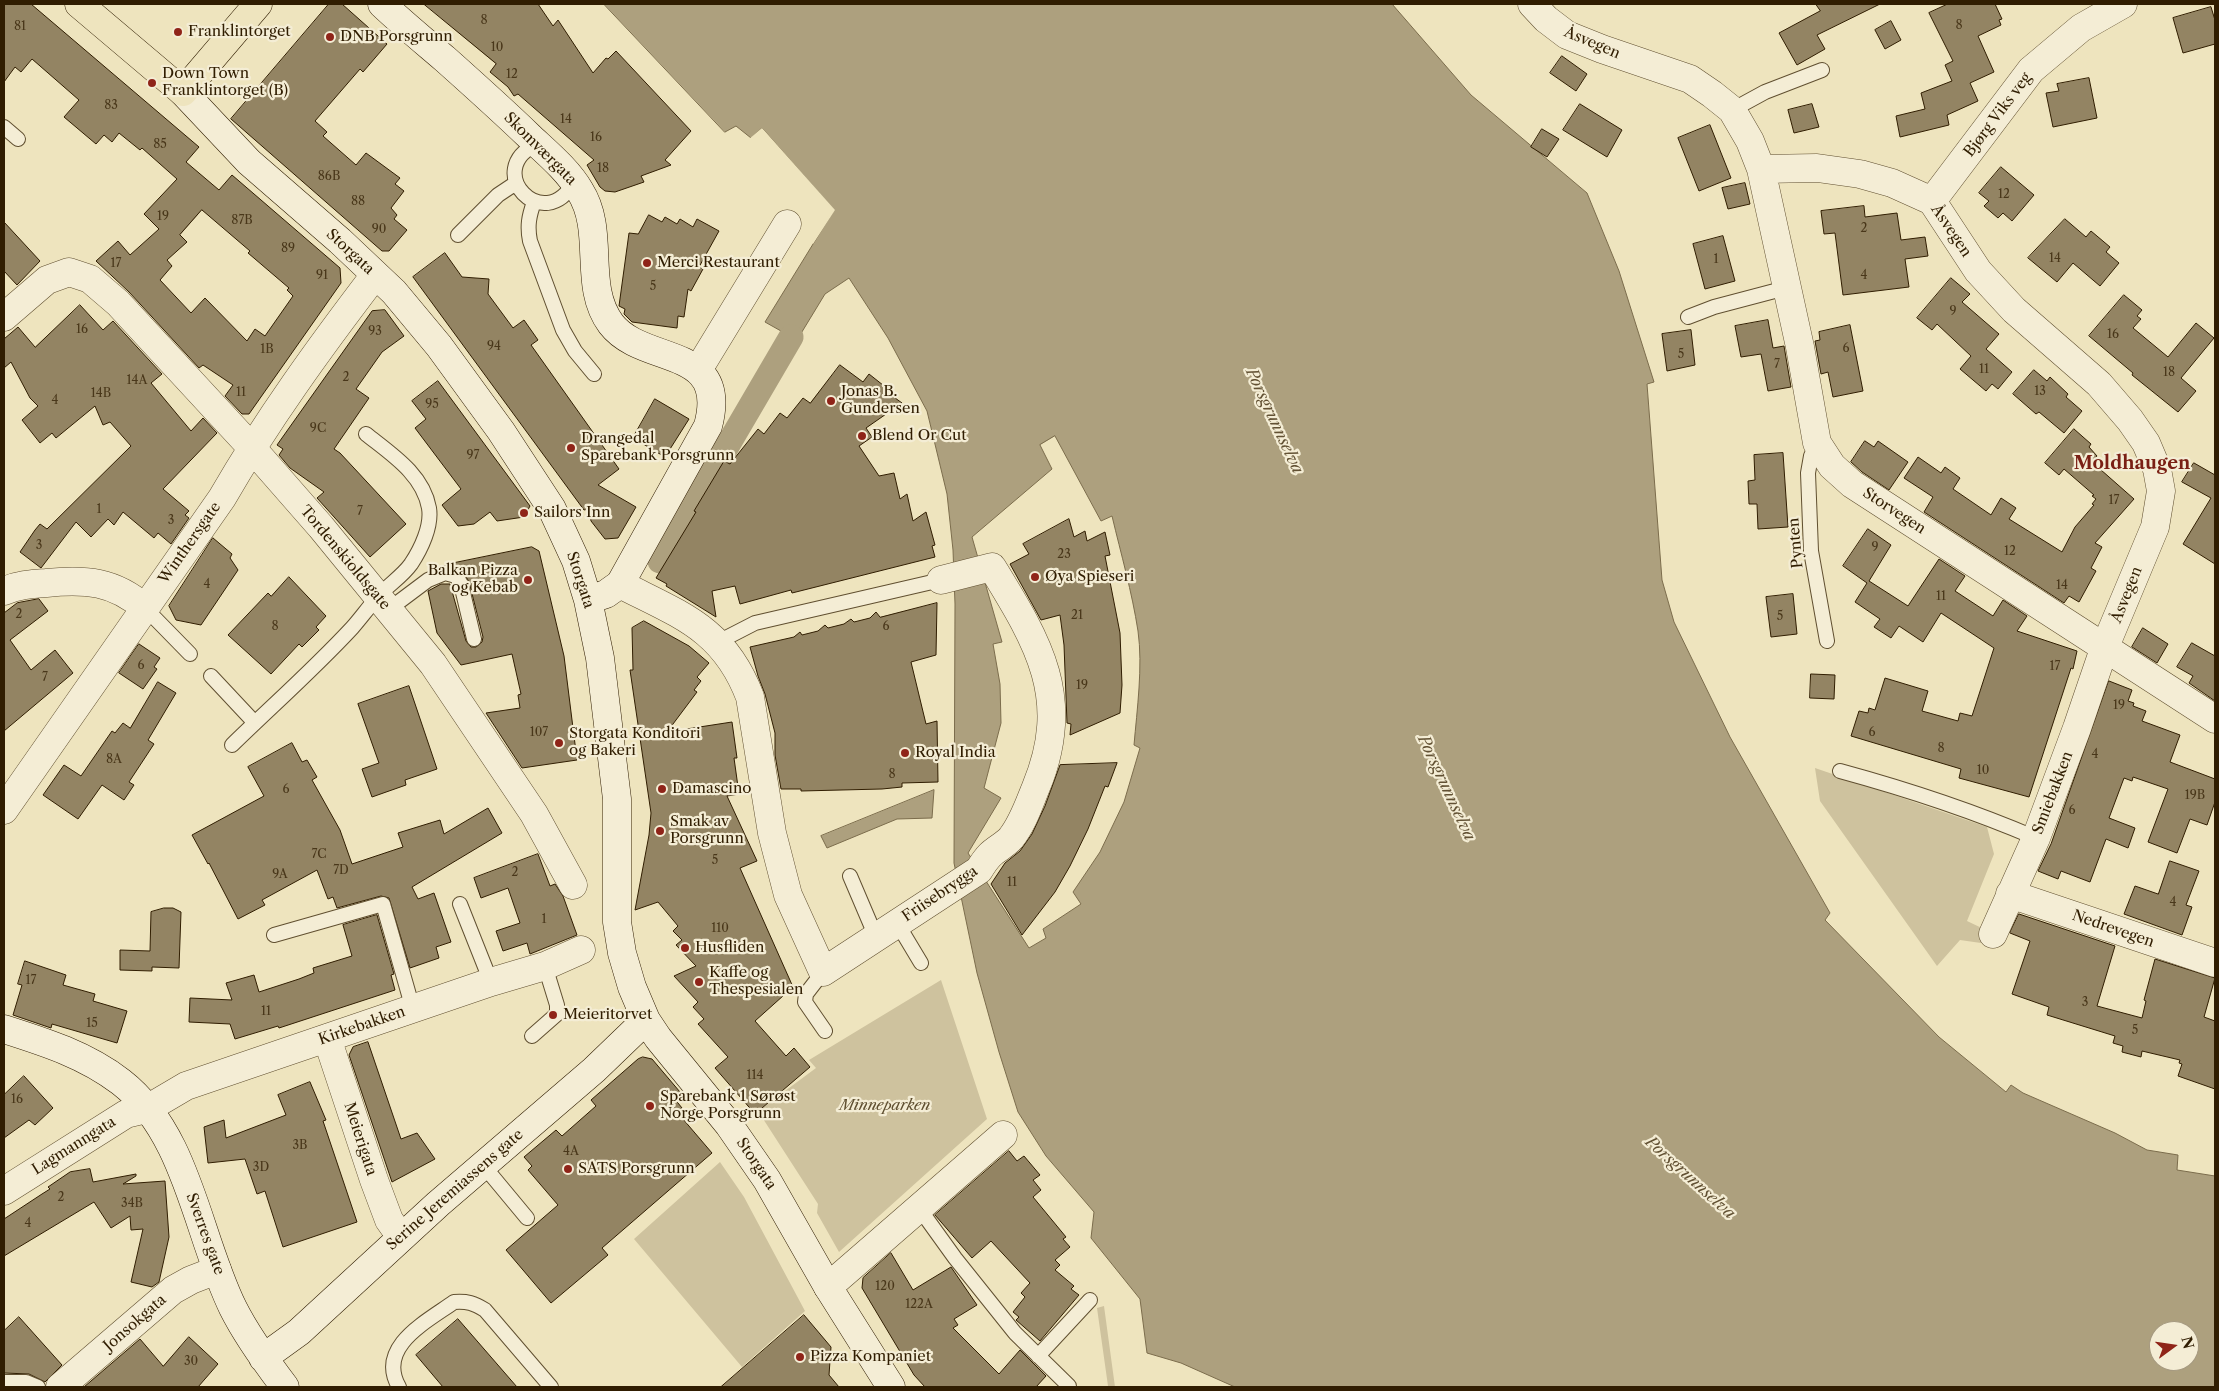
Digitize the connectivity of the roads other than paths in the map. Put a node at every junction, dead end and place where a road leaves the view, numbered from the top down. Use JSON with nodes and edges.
{"nodes":[{"id":1,"x":79,"y":4,"type":"edge"},
{"id":2,"x":258,"y":4,"type":"edge"},
{"id":3,"x":382,"y":4,"type":"edge"},
{"id":4,"x":1532,"y":4,"type":"edge"},
{"id":5,"x":2123,"y":4,"type":"edge"},
{"id":6,"x":1822,"y":70,"type":"dead end"},
{"id":7,"x":183,"y":92,"type":"junction"},
{"id":8,"x":1732,"y":110,"type":"junction"},
{"id":9,"x":4,"y":128,"type":"edge"},
{"id":10,"x":18,"y":140,"type":"dead end"},
{"id":11,"x":537,"y":144,"type":"junction"},
{"id":12,"x":1761,"y":169,"type":"junction"},
{"id":13,"x":574,"y":182,"type":"junction"},
{"id":14,"x":516,"y":183,"type":"junction"},
{"id":15,"x":1932,"y":201,"type":"junction"},
{"id":16,"x":534,"y":202,"type":"junction"},
{"id":17,"x":787,"y":224,"type":"dead end"},
{"id":18,"x":458,"y":235,"type":"dead end"},
{"id":19,"x":374,"y":275,"type":"junction"},
{"id":20,"x":1786,"y":288,"type":"junction"},
{"id":21,"x":4,"y":317,"type":"edge"},
{"id":22,"x":1688,"y":317,"type":"dead end"},
{"id":23,"x":698,"y":370,"type":"junction"},
{"id":24,"x":594,"y":374,"type":"dead end"},
{"id":25,"x":366,"y":434,"type":"dead end"},
{"id":26,"x":1818,"y":443,"type":"junction"},
{"id":27,"x":251,"y":447,"type":"junction"},
{"id":28,"x":941,"y":580,"type":"joint"},
{"id":29,"x":620,"y":584,"type":"junction"},
{"id":30,"x":4,"y":591,"type":"edge"},
{"id":31,"x":588,"y":600,"type":"junction"},
{"id":32,"x":383,"y":603,"type":"junction"},
{"id":33,"x":145,"y":608,"type":"junction"},
{"id":34,"x":474,"y":639,"type":"dead end"},
{"id":35,"x":1827,"y":641,"type":"dead end"},
{"id":36,"x":718,"y":642,"type":"junction"},
{"id":37,"x":2104,"y":649,"type":"junction"},
{"id":38,"x":190,"y":654,"type":"dead end"},
{"id":39,"x":211,"y":676,"type":"dead end"},
{"id":40,"x":2215,"y":720,"type":"edge"},
{"id":41,"x":255,"y":723,"type":"junction"},
{"id":42,"x":232,"y":744,"type":"dead end"},
{"id":43,"x":1029,"y":768,"type":"dead end"},
{"id":44,"x":1840,"y":771,"type":"dead end"},
{"id":45,"x":4,"y":810,"type":"edge"},
{"id":46,"x":2036,"y":838,"type":"junction"},
{"id":47,"x":984,"y":863,"type":"junction"},
{"id":48,"x":850,"y":876,"type":"dead end"},
{"id":49,"x":573,"y":885,"type":"dead end"},
{"id":50,"x":2010,"y":894,"type":"junction"},
{"id":51,"x":460,"y":904,"type":"dead end"},
{"id":52,"x":887,"y":930,"type":"junction"},
{"id":53,"x":1993,"y":934,"type":"dead end"},
{"id":54,"x":274,"y":935,"type":"dead end"},
{"id":55,"x":581,"y":950,"type":"dead end"},
{"id":56,"x":2215,"y":963,"type":"edge"},
{"id":57,"x":921,"y":964,"type":"dead end"},
{"id":58,"x":545,"y":966,"type":"junction"},
{"id":59,"x":823,"y":972,"type":"junction"},
{"id":60,"x":492,"y":982,"type":"junction"},
{"id":61,"x":413,"y":1009,"type":"junction"},
{"id":62,"x":646,"y":1020,"type":"junction"},
{"id":63,"x":4,"y":1029,"type":"edge"},
{"id":64,"x":825,"y":1031,"type":"dead end"},
{"id":65,"x":532,"y":1036,"type":"dead end"},
{"id":66,"x":327,"y":1038,"type":"junction"},
{"id":67,"x":147,"y":1109,"type":"junction"},
{"id":68,"x":1003,"y":1135,"type":"dead end"},
{"id":69,"x":483,"y":1165,"type":"junction"},
{"id":70,"x":4,"y":1191,"type":"edge"},
{"id":71,"x":919,"y":1208,"type":"junction"},
{"id":72,"x":527,"y":1218,"type":"dead end"},
{"id":73,"x":402,"y":1237,"type":"junction"},
{"id":74,"x":217,"y":1270,"type":"junction"},
{"id":75,"x":828,"y":1287,"type":"junction"},
{"id":76,"x":1090,"y":1300,"type":"dead end"},
{"id":77,"x":1038,"y":1356,"type":"junction"},
{"id":78,"x":263,"y":1358,"type":"junction"},
{"id":79,"x":4,"y":1382,"type":"edge"},
{"id":80,"x":1069,"y":1386,"type":"edge"},
{"id":81,"x":38,"y":1387,"type":"edge"},
{"id":82,"x":60,"y":1387,"type":"edge"},
{"id":83,"x":285,"y":1387,"type":"edge"},
{"id":84,"x":399,"y":1387,"type":"edge"},
{"id":85,"x":551,"y":1387,"type":"edge"},
{"id":86,"x":892,"y":1387,"type":"edge"}],
"edges":[{"from":1,"to":7,"type":"main road","name":"Storgata"},
{"from":2,"to":7,"type":"main road"},
{"from":3,"to":11,"type":"street","name":"Skomværgata"},
{"from":4,"to":8,"type":"street","name":"Åsvegen"},
{"from":5,"to":15,"type":"street","name":"Bjørg Viks veg"},
{"from":6,"to":8,"type":"lane"},
{"from":7,"to":19,"type":"street","name":"Storgata"},
{"from":8,"to":12,"type":"street","name":"Åsvegen"},
{"from":9,"to":10,"type":"lane"},
{"from":11,"to":13,"type":"street","name":"Skomværgata"},
{"from":11,"to":14,"type":"lane"},
{"from":12,"to":15,"type":"street","name":"Åsvegen"},
{"from":12,"to":20,"type":"street","name":"Storvegen"},
{"from":13,"to":16,"type":"lane"},
{"from":13,"to":23,"type":"street","name":"Skomværgata"},
{"from":14,"to":16,"type":"lane"},
{"from":14,"to":18,"type":"lane"},
{"from":15,"to":37,"type":"street","name":"Åsvegen"},
{"from":16,"to":24,"type":"lane"},
{"from":17,"to":23,"type":"street"},
{"from":19,"to":27,"type":"street","name":"Winthersgate"},
{"from":19,"to":31,"type":"street","name":"Storgata"},
{"from":20,"to":22,"type":"lane"},
{"from":20,"to":26,"type":"street","name":"Storvegen"},
{"from":21,"to":27,"type":"street","name":"Tordenskioldsgate"},
{"from":23,"to":29,"type":"street"},
{"from":25,"to":32,"type":"lane"},
{"from":26,"to":35,"type":"lane","name":"Pynten"},
{"from":26,"to":37,"type":"street","name":"Storvegen"},
{"from":27,"to":32,"type":"street","name":"Tordenskioldsgate"},
{"from":27,"to":33,"type":"street","name":"Winthersgate"},
{"from":28,"to":36,"type":"lane","name":"Friisebrygga"},
{"from":28,"to":47,"type":"street","name":"Friisebrygga"},
{"from":29,"to":31,"type":"street"},
{"from":29,"to":36,"type":"street"},
{"from":30,"to":33,"type":"street"},
{"from":31,"to":62,"type":"street","name":"Storgata"},
{"from":32,"to":34,"type":"lane"},
{"from":32,"to":41,"type":"lane"},
{"from":32,"to":49,"type":"street","name":"Tordenskioldsgate"},
{"from":33,"to":38,"type":"lane"},
{"from":33,"to":45,"type":"street","name":"Winthersgate"},
{"from":36,"to":59,"type":"street"},
{"from":37,"to":40,"type":"street","name":"Storvegen"},
{"from":37,"to":46,"type":"street","name":"Smiebakken"},
{"from":39,"to":41,"type":"lane"},
{"from":41,"to":42,"type":"lane"},
{"from":43,"to":47,"type":"lane"},
{"from":44,"to":46,"type":"lane"},
{"from":46,"to":50,"type":"street","name":"Smiebakken"},
{"from":47,"to":52,"type":"street","name":"Friisebrygga"},
{"from":48,"to":52,"type":"lane"},
{"from":50,"to":53,"type":"street","name":"Smiebakken"},
{"from":50,"to":56,"type":"street","name":"Nedrevegen"},
{"from":51,"to":60,"type":"lane"},
{"from":52,"to":57,"type":"lane"},
{"from":52,"to":59,"type":"street","name":"Friisebrygga"},
{"from":54,"to":61,"type":"lane"},
{"from":55,"to":58,"type":"street","name":"Kirkebakken"},
{"from":58,"to":60,"type":"street","name":"Kirkebakken"},
{"from":58,"to":65,"type":"lane"},
{"from":59,"to":64,"type":"lane"},
{"from":60,"to":61,"type":"street","name":"Kirkebakken"},
{"from":61,"to":66,"type":"street","name":"Kirkebakken"},
{"from":62,"to":69,"type":"street","name":"Serine Jeremiassens gate"},
{"from":62,"to":75,"type":"street","name":"Storgata"},
{"from":63,"to":67,"type":"street","name":"Sverres gate"},
{"from":66,"to":67,"type":"street","name":"Kirkebakken"},
{"from":66,"to":73,"type":"street","name":"Meierigata"},
{"from":67,"to":70,"type":"street","name":"Lagmanngata"},
{"from":67,"to":74,"type":"street","name":"Sverres gate"},
{"from":68,"to":71,"type":"street"},
{"from":69,"to":72,"type":"lane"},
{"from":69,"to":73,"type":"street","name":"Serine Jeremiassens gate"},
{"from":71,"to":75,"type":"street"},
{"from":71,"to":77,"type":"lane"},
{"from":73,"to":78,"type":"street","name":"Serine Jeremiassens gate"},
{"from":74,"to":78,"type":"street","name":"Sverres gate"},
{"from":74,"to":82,"type":"street","name":"Jonsokgata"},
{"from":75,"to":86,"type":"street","name":"Storgata"},
{"from":76,"to":77,"type":"lane"},
{"from":77,"to":80,"type":"lane"},
{"from":78,"to":83,"type":"street","name":"Sverres gate"},
{"from":79,"to":81,"type":"lane"},
{"from":84,"to":85,"type":"lane"}]}
